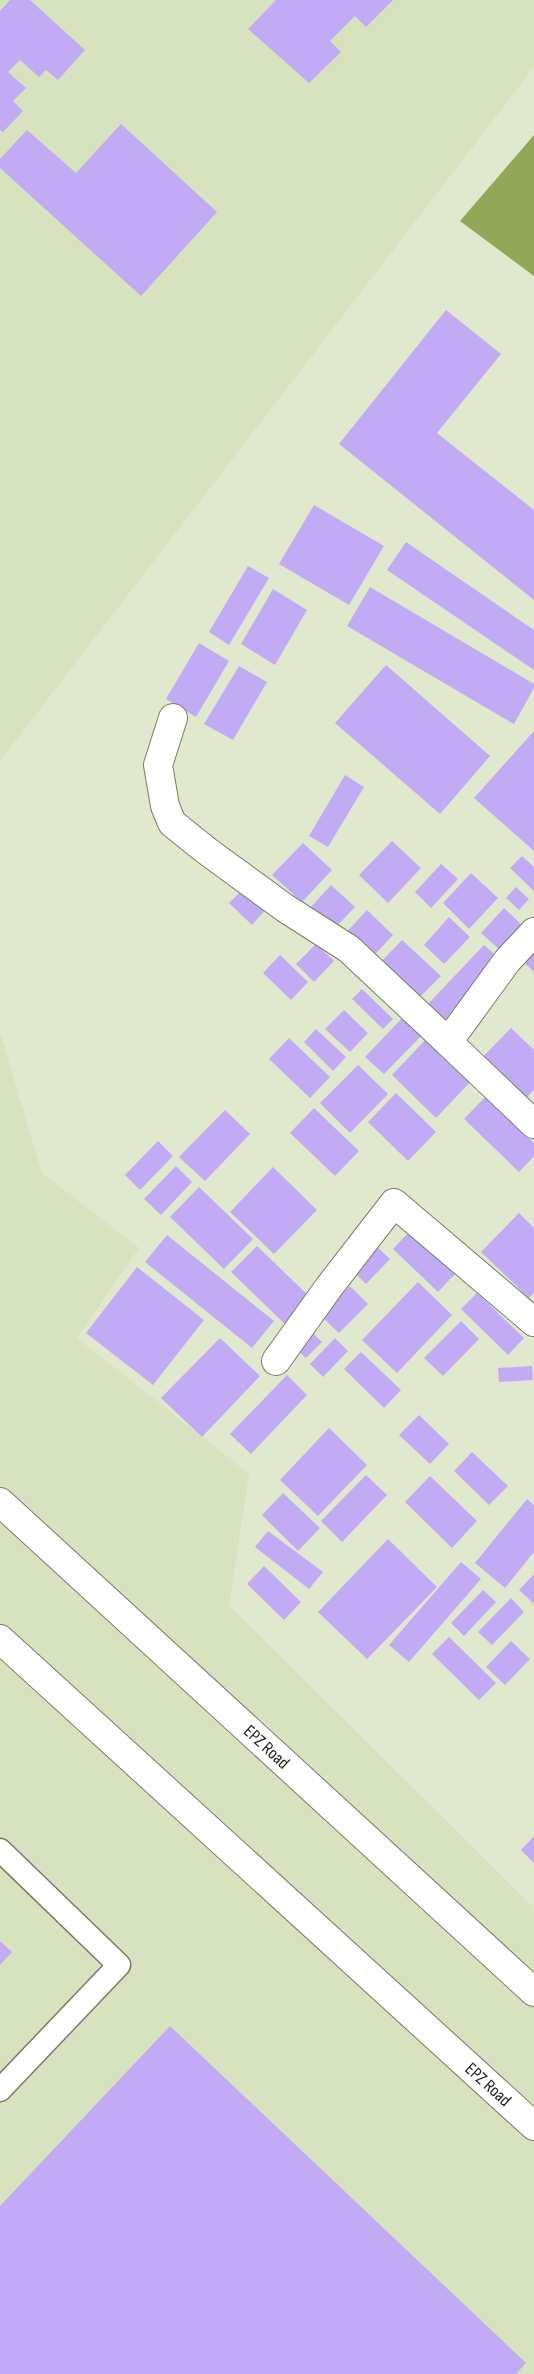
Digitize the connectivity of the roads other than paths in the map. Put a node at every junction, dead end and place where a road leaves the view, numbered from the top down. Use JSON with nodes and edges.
{"nodes":[{"id":1,"x":173,"y":718,"type":"dead end"},
{"id":2,"x":534,"y":932,"type":"edge"},
{"id":3,"x":448,"y":1042,"type":"junction"},
{"id":4,"x":534,"y":1124,"type":"edge"},
{"id":5,"x":534,"y":1322,"type":"edge"},
{"id":6,"x":276,"y":1361,"type":"dead end"},
{"id":7,"x":0,"y":1502,"type":"edge"},
{"id":8,"x":0,"y":1639,"type":"edge"},
{"id":9,"x":0,"y":1850,"type":"edge"},
{"id":10,"x":534,"y":1992,"type":"edge"},
{"id":11,"x":0,"y":2090,"type":"edge"},
{"id":12,"x":534,"y":2126,"type":"edge"}],
"edges":[{"from":1,"to":3,"type":"main road"},
{"from":2,"to":3,"type":"main road"},
{"from":3,"to":4,"type":"main road"},
{"from":5,"to":6,"type":"main road"},
{"from":7,"to":10,"type":"main road","name":"EPZ Road"},
{"from":8,"to":12,"type":"main road","name":"EPZ Road"},
{"from":9,"to":11,"type":"lane"}]}
